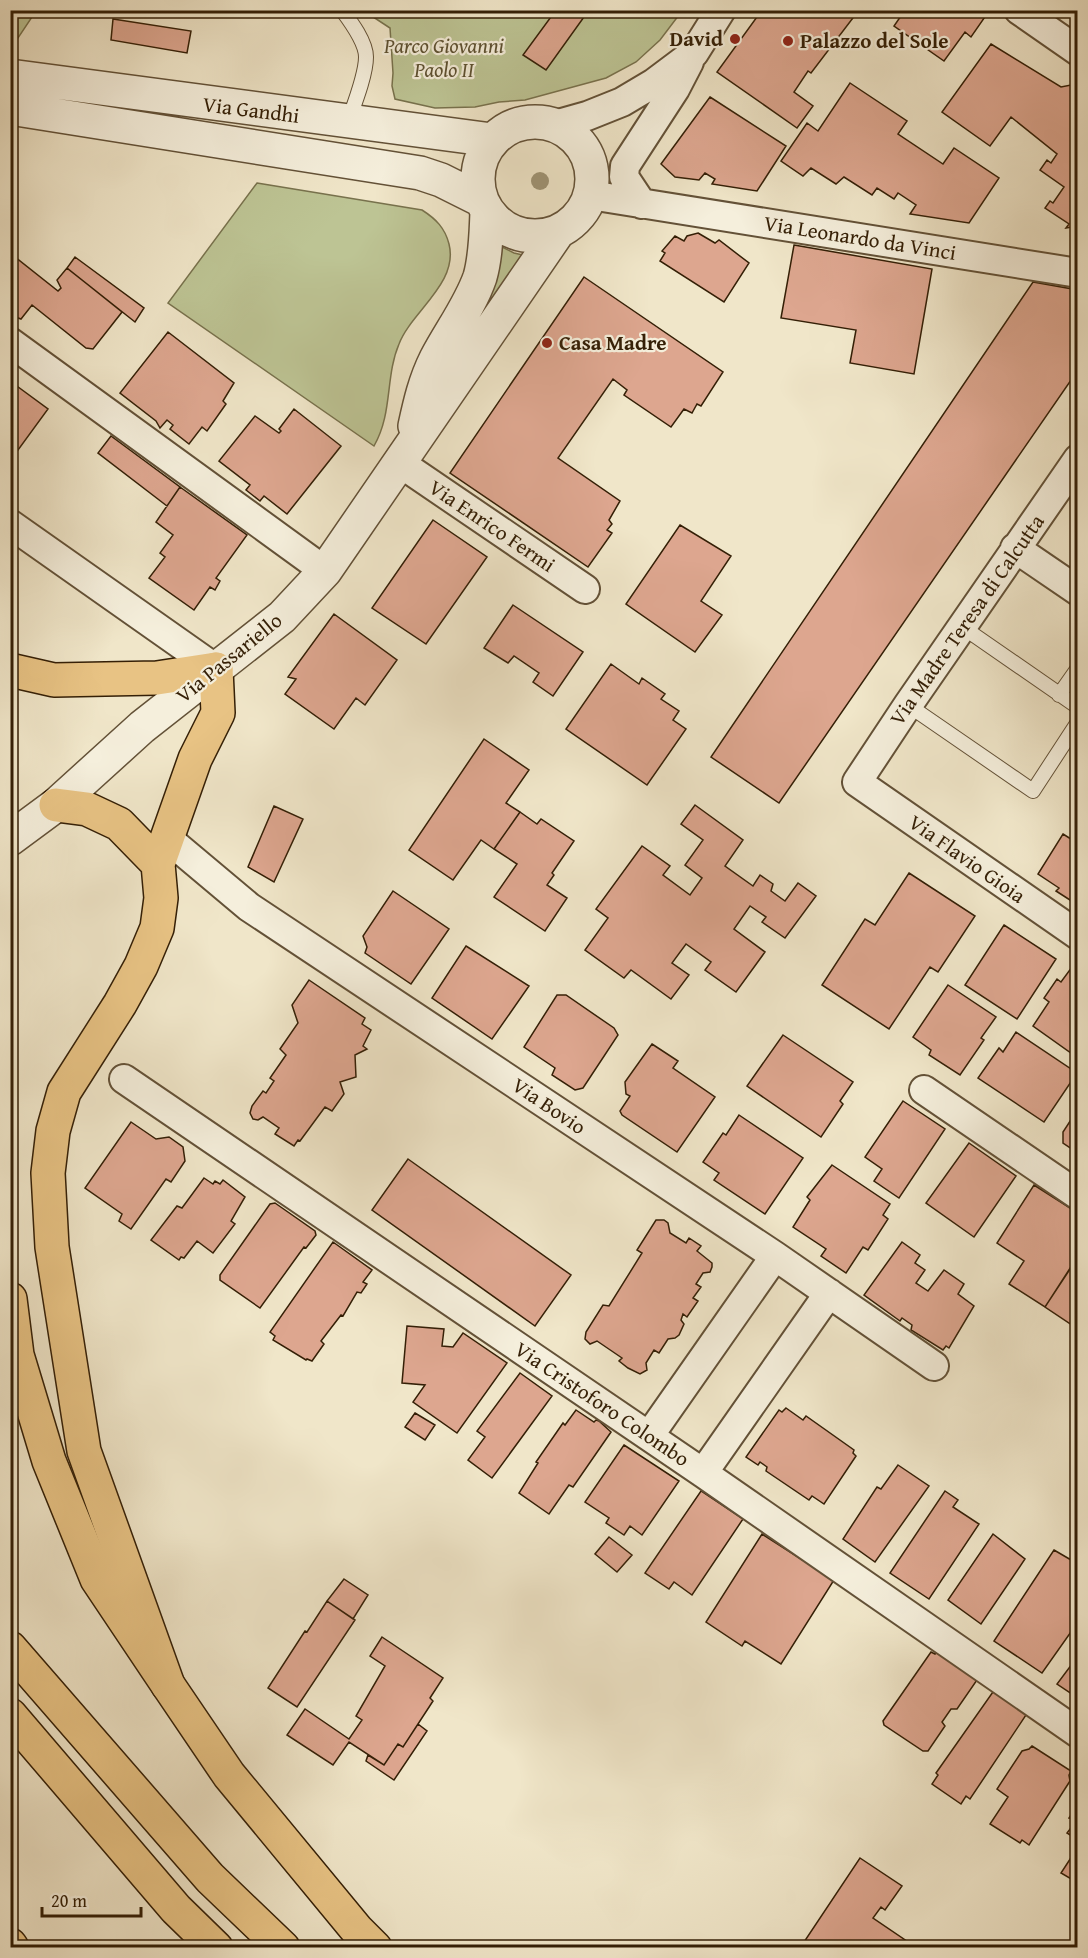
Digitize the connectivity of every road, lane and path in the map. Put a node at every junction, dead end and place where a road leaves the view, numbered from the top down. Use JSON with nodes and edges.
{"nodes":[{"id":1,"x":342,"y":10,"type":"edge"},
{"id":2,"x":721,"y":10,"type":"edge"},
{"id":3,"x":1019,"y":10,"type":"edge"},
{"id":4,"x":1077,"y":51,"type":"edge"},
{"id":5,"x":694,"y":53,"type":"junction"},
{"id":6,"x":10,"y":76,"type":"edge"},
{"id":7,"x":10,"y":108,"type":"edge"},
{"id":8,"x":348,"y":122,"type":"junction"},
{"id":9,"x":555,"y":125,"type":"junction"},
{"id":10,"x":492,"y":140,"type":"junction"},
{"id":11,"x":590,"y":195,"type":"junction"},
{"id":12,"x":642,"y":204,"type":"junction"},
{"id":13,"x":484,"y":206,"type":"junction"},
{"id":14,"x":558,"y":232,"type":"junction"},
{"id":15,"x":1077,"y":273,"type":"edge"},
{"id":16,"x":10,"y":342,"type":"edge"},
{"id":17,"x":406,"y":454,"type":"junction"},
{"id":18,"x":1077,"y":459,"type":"edge"},
{"id":19,"x":10,"y":524,"type":"edge"},
{"id":20,"x":1015,"y":548,"type":"junction"},
{"id":21,"x":325,"y":571,"type":"junction"},
{"id":22,"x":585,"y":589,"type":"dead end"},
{"id":23,"x":1077,"y":591,"type":"edge"},
{"id":24,"x":961,"y":626,"type":"junction"},
{"id":25,"x":1077,"y":668,"type":"edge"},
{"id":26,"x":216,"y":669,"type":"junction"},
{"id":27,"x":10,"y":670,"type":"edge"},
{"id":28,"x":1059,"y":695,"type":"junction"},
{"id":29,"x":908,"y":705,"type":"junction"},
{"id":30,"x":1077,"y":707,"type":"edge"},
{"id":31,"x":1077,"y":722,"type":"edge"},
{"id":32,"x":857,"y":782,"type":"joint"},
{"id":33,"x":56,"y":805,"type":"junction"},
{"id":34,"x":10,"y":839,"type":"edge"},
{"id":35,"x":163,"y":852,"type":"junction"},
{"id":36,"x":1077,"y":936,"type":"edge"},
{"id":37,"x":124,"y":1079,"type":"dead end"},
{"id":38,"x":924,"y":1090,"type":"dead end"},
{"id":39,"x":1077,"y":1195,"type":"edge"},
{"id":40,"x":775,"y":1256,"type":"junction"},
{"id":41,"x":829,"y":1293,"type":"junction"},
{"id":42,"x":10,"y":1299,"type":"edge"},
{"id":43,"x":934,"y":1366,"type":"dead end"},
{"id":44,"x":649,"y":1436,"type":"junction"},
{"id":45,"x":703,"y":1473,"type":"junction"},
{"id":46,"x":10,"y":1648,"type":"edge"},
{"id":47,"x":168,"y":1685,"type":"junction"},
{"id":48,"x":10,"y":1715,"type":"edge"},
{"id":49,"x":1077,"y":1733,"type":"edge"},
{"id":50,"x":216,"y":1947,"type":"edge"},
{"id":51,"x":283,"y":1947,"type":"edge"},
{"id":52,"x":375,"y":1947,"type":"edge"}],
"edges":[{"from":1,"to":8,"type":"lane"},
{"from":2,"to":5,"type":"street"},
{"from":3,"to":4,"type":"street"},
{"from":5,"to":9,"type":"street"},
{"from":5,"to":12,"type":"street"},
{"from":6,"to":8,"type":"street","name":"Via Gandhi"},
{"from":7,"to":13,"type":"street","name":"Via Gandhi"},
{"from":8,"to":10,"type":"street","name":"Via Gandhi"},
{"from":9,"to":10,"type":"street"},
{"from":9,"to":11,"type":"street","name":"Via Passariello"},
{"from":10,"to":13,"type":"street","name":"Via Passariello"},
{"from":11,"to":12,"type":"street","name":"Via Leonardo da Vinci"},
{"from":11,"to":14,"type":"street","name":"Via Passariello"},
{"from":12,"to":15,"type":"street","name":"Via Leonardo da Vinci"},
{"from":13,"to":14,"type":"street","name":"Via Passariello"},
{"from":13,"to":17,"type":"street","name":"Via Passariello"},
{"from":14,"to":17,"type":"street","name":"Via Passariello"},
{"from":16,"to":21,"type":"street"},
{"from":17,"to":21,"type":"street","name":"Via Passariello"},
{"from":17,"to":22,"type":"street","name":"Via Enrico Fermi"},
{"from":18,"to":20,"type":"street","name":"Via Madre Teresa di Calcutta"},
{"from":19,"to":26,"type":"street"},
{"from":20,"to":23,"type":"street"},
{"from":20,"to":24,"type":"street","name":"Via Madre Teresa di Calcutta"},
{"from":21,"to":26,"type":"street","name":"Via Passariello"},
{"from":24,"to":28,"type":"lane"},
{"from":24,"to":29,"type":"street","name":"Via Madre Teresa di Calcutta"},
{"from":25,"to":28,"type":"lane"},
{"from":26,"to":27,"type":"highway"},
{"from":26,"to":33,"type":"street","name":"Via Passariello"},
{"from":26,"to":35,"type":"highway"},
{"from":28,"to":30,"type":"lane"},
{"from":29,"to":31,"type":"lane"},
{"from":29,"to":32,"type":"street","name":"Via Madre Teresa di Calcutta"},
{"from":32,"to":36,"type":"street","name":"Via Flavio Gioia"},
{"from":33,"to":34,"type":"street","name":"Via Passariello"},
{"from":33,"to":35,"type":"highway"},
{"from":35,"to":40,"type":"street","name":"Via Bovio"},
{"from":35,"to":47,"type":"highway"},
{"from":37,"to":44,"type":"street","name":"Via Cristoforo Colombo"},
{"from":38,"to":39,"type":"street"},
{"from":40,"to":41,"type":"street","name":"Via Bovio"},
{"from":40,"to":44,"type":"street"},
{"from":41,"to":43,"type":"street","name":"Via Bovio"},
{"from":41,"to":45,"type":"street"},
{"from":42,"to":47,"type":"highway"},
{"from":44,"to":45,"type":"street","name":"Via Cristoforo Colombo"},
{"from":45,"to":49,"type":"street","name":"Via Cristoforo Colombo"},
{"from":46,"to":51,"type":"highway"},
{"from":47,"to":52,"type":"highway"},
{"from":48,"to":50,"type":"highway"}]}
